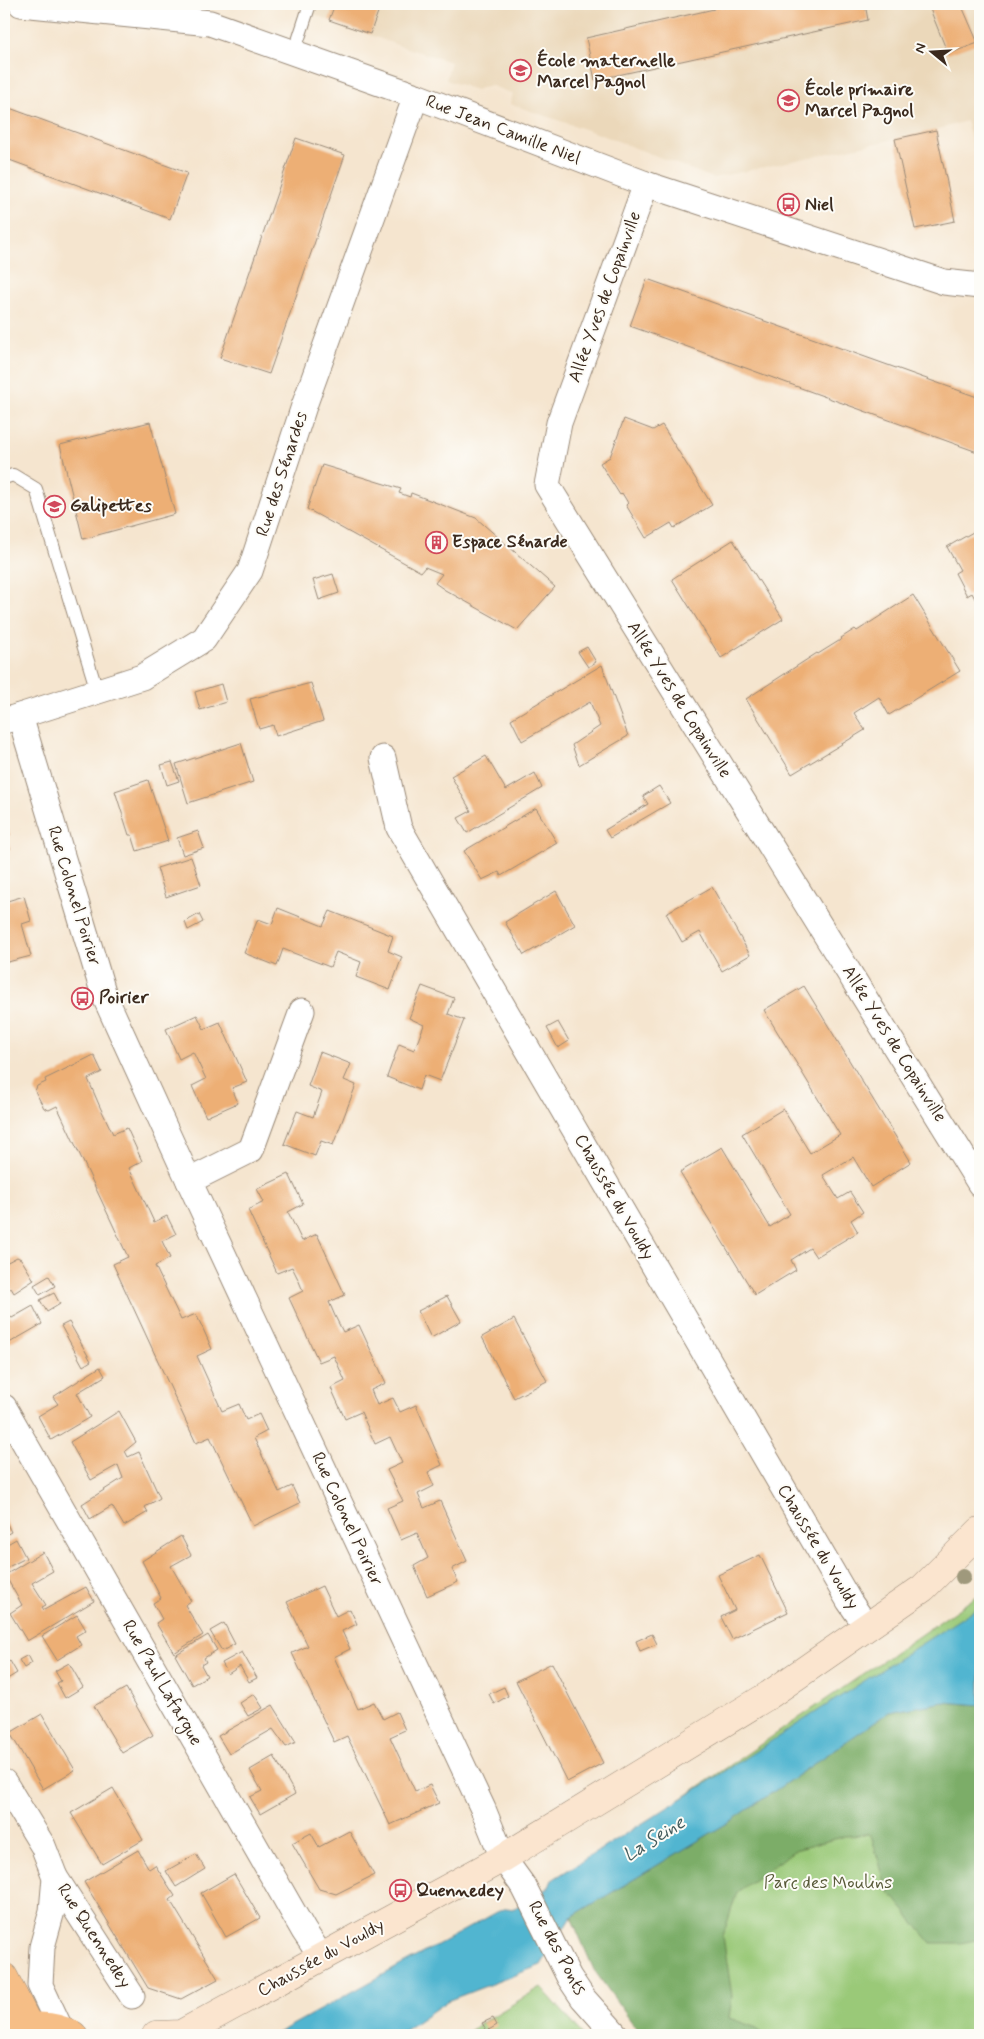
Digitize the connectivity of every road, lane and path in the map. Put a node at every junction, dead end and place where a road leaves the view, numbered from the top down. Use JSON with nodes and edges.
{"nodes":[{"id":1,"x":21,"y":4,"type":"edge"},
{"id":2,"x":310,"y":4,"type":"edge"},
{"id":3,"x":294,"y":53,"type":"junction"},
{"id":4,"x":416,"y":96,"type":"junction"},
{"id":5,"x":646,"y":184,"type":"junction"},
{"id":6,"x":980,"y":286,"type":"edge"},
{"id":7,"x":4,"y":478,"type":"edge"},
{"id":8,"x":97,"y":692,"type":"junction"},
{"id":9,"x":12,"y":719,"type":"edge"},
{"id":10,"x":383,"y":758,"type":"dead end"},
{"id":11,"x":302,"y":1011,"type":"dead end"},
{"id":12,"x":189,"y":1182,"type":"junction"},
{"id":13,"x":980,"y":1184,"type":"edge"},
{"id":14,"x":4,"y":1407,"type":"edge"},
{"id":15,"x":980,"y":1531,"type":"edge"},
{"id":16,"x":867,"y":1627,"type":"junction"},
{"id":17,"x":4,"y":1782,"type":"edge"},
{"id":18,"x":503,"y":1858,"type":"junction"},
{"id":19,"x":55,"y":1877,"type":"junction"},
{"id":20,"x":322,"y":1958,"type":"junction"},
{"id":21,"x":4,"y":1977,"type":"edge"},
{"id":22,"x":132,"y":1996,"type":"dead end"},
{"id":23,"x":17,"y":2028,"type":"edge"},
{"id":24,"x":67,"y":2033,"type":"edge"},
{"id":25,"x":172,"y":2035,"type":"edge"},
{"id":26,"x":616,"y":2035,"type":"edge"}],
"edges":[{"from":1,"to":3,"type":"street","name":"Rue Jean Camille Niel"},
{"from":2,"to":3,"type":"lane"},
{"from":3,"to":4,"type":"street","name":"Rue Jean Camille Niel"},
{"from":4,"to":5,"type":"street","name":"Rue Jean Camille Niel"},
{"from":4,"to":8,"type":"street","name":"Rue des Sénardes"},
{"from":5,"to":6,"type":"street","name":"Rue Jean Camille Niel"},
{"from":5,"to":13,"type":"street","name":"Allée Yves de Copainville"},
{"from":7,"to":8,"type":"lane"},
{"from":8,"to":9,"type":"street","name":"Rue des Sénardes"},
{"from":9,"to":12,"type":"street","name":"Rue Colonel Poirier"},
{"from":10,"to":16,"type":"street","name":"Chaussée du Vouldy"},
{"from":11,"to":12,"type":"street"},
{"from":12,"to":18,"type":"street","name":"Rue Colonel Poirier"},
{"from":14,"to":20,"type":"street","name":"Rue Paul Lafargue"},
{"from":15,"to":16,"type":"street","name":"Chaussée du Vouldy"},
{"from":16,"to":18,"type":"street","name":"Chaussée du Vouldy"},
{"from":17,"to":19,"type":"street","name":"Rue Quennedey"},
{"from":18,"to":20,"type":"street","name":"Chaussée du Vouldy"},
{"from":18,"to":26,"type":"street","name":"Rue des Ponts"},
{"from":19,"to":22,"type":"street","name":"Rue Quennedey"},
{"from":19,"to":24,"type":"street","name":"Rue Quennedey"},
{"from":20,"to":25,"type":"street","name":"Chaussée du Vouldy"},
{"from":21,"to":23,"type":"main road"},
{"from":23,"to":24,"type":"main road"}]}
